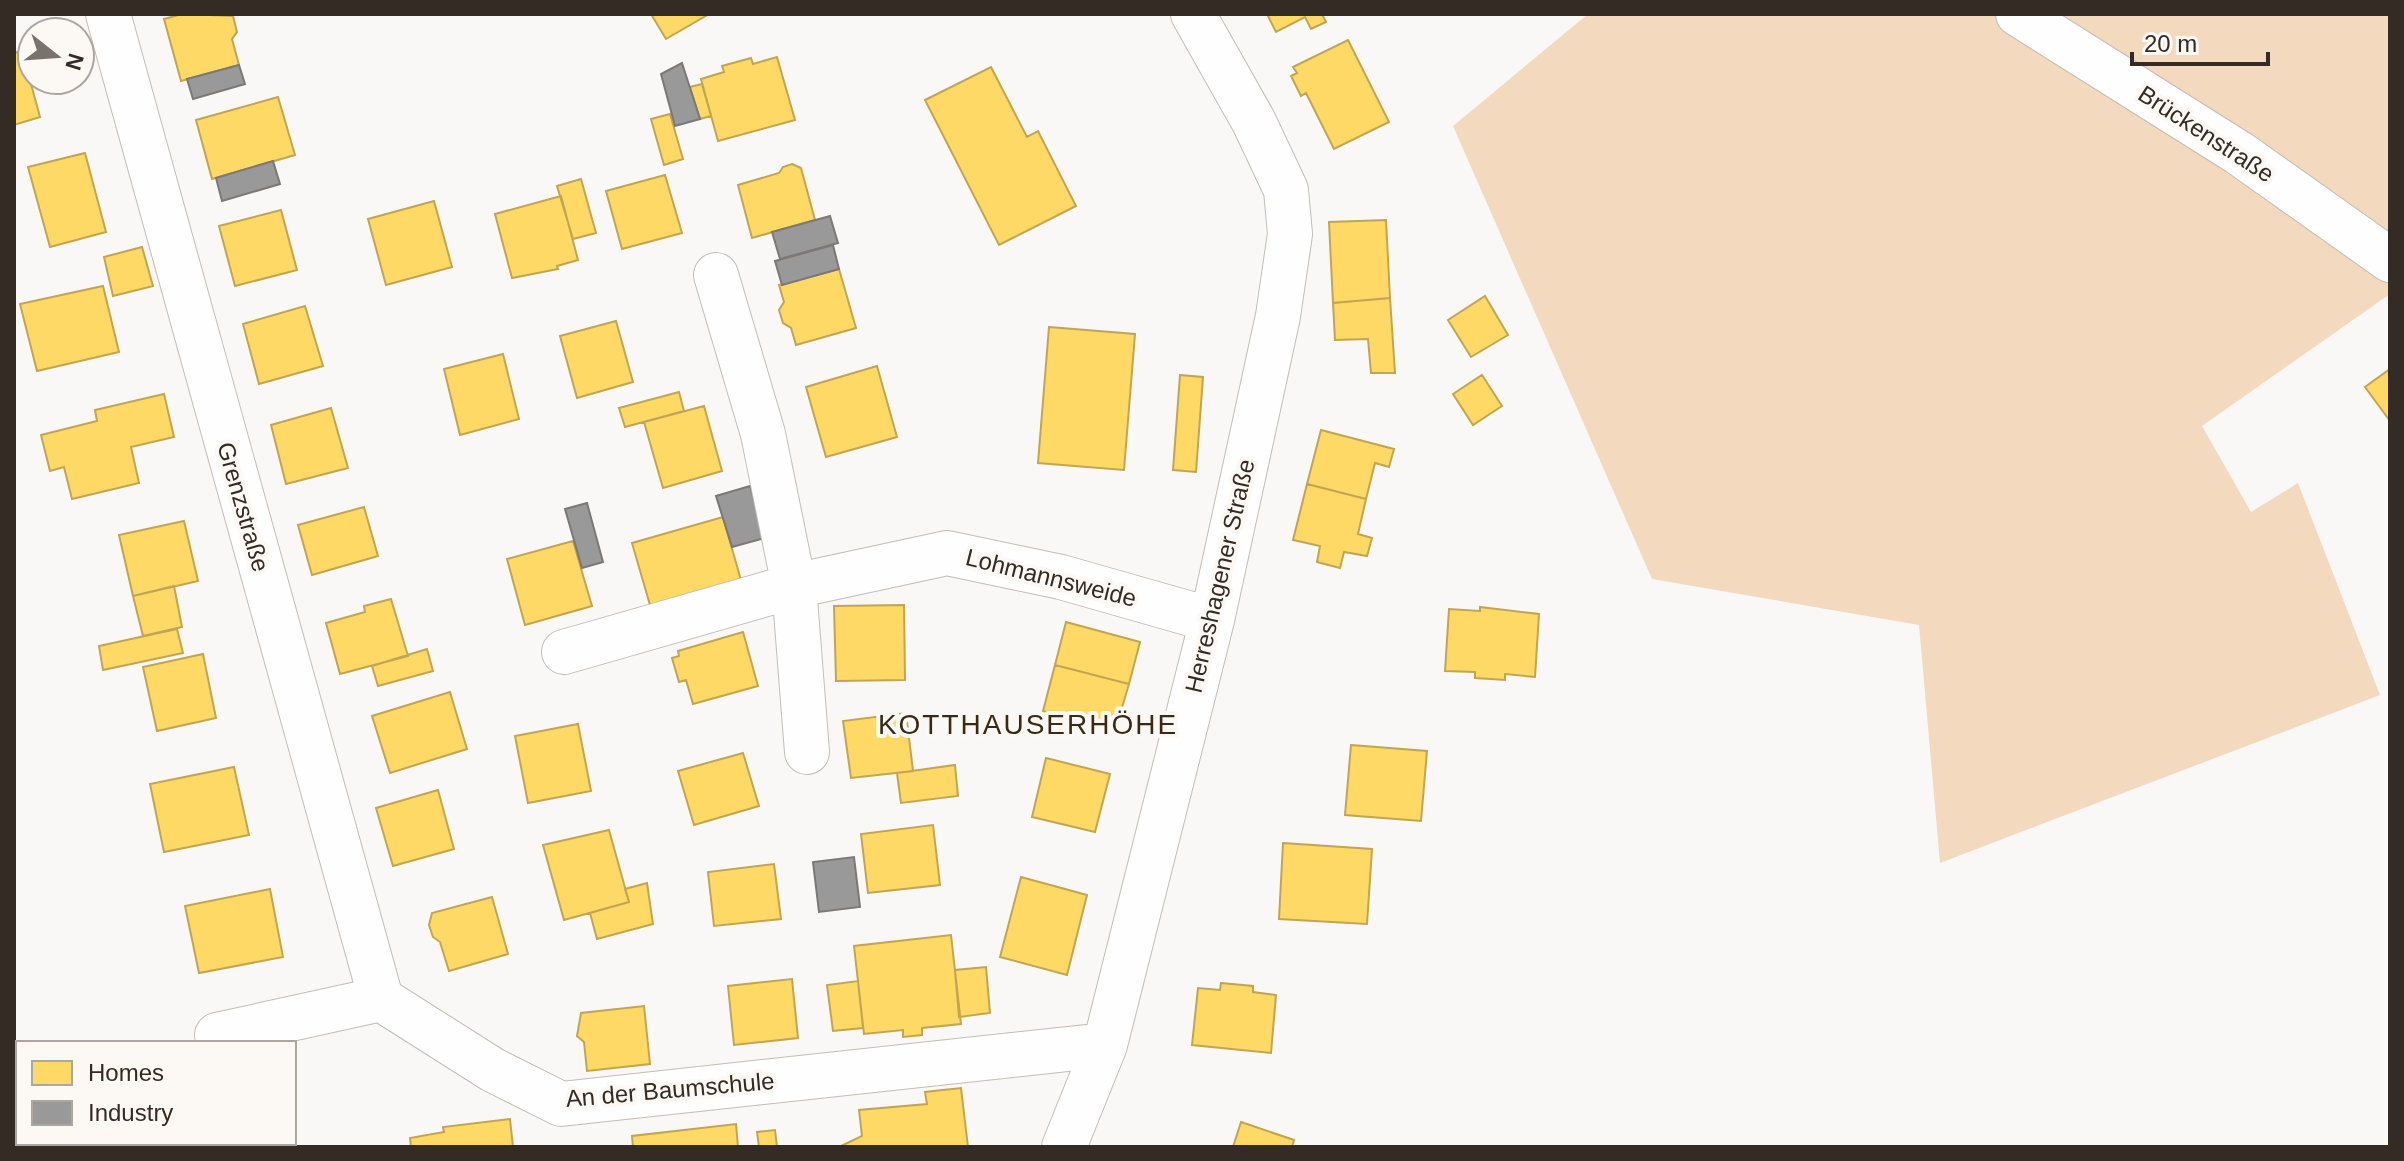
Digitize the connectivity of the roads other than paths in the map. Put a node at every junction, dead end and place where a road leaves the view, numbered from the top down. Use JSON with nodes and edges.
{"nodes":[{"id":1,"x":108,"y":14,"type":"edge"},
{"id":2,"x":1193,"y":14,"type":"edge"},
{"id":3,"x":2018,"y":14,"type":"edge"},
{"id":4,"x":2390,"y":260,"type":"edge"},
{"id":5,"x":716,"y":275,"type":"dead end"},
{"id":6,"x":794,"y":586,"type":"junction"},
{"id":7,"x":1212,"y":620,"type":"junction"},
{"id":8,"x":564,"y":652,"type":"dead end"},
{"id":9,"x":807,"y":752,"type":"dead end"},
{"id":10,"x":381,"y":999,"type":"junction"},
{"id":11,"x":217,"y":1035,"type":"dead end"},
{"id":12,"x":1105,"y":1045,"type":"junction"},
{"id":13,"x":1064,"y":1147,"type":"edge"}],
"edges":[{"from":1,"to":10,"type":"street","name":"Grenzstraße"},
{"from":2,"to":7,"type":"street","name":"Herreshagener Straße"},
{"from":3,"to":4,"type":"street","name":"Brückenstraße"},
{"from":5,"to":6,"type":"street"},
{"from":6,"to":7,"type":"street","name":"Lohmannsweide"},
{"from":6,"to":8,"type":"street","name":"Lohmannsweide"},
{"from":6,"to":9,"type":"street"},
{"from":7,"to":12,"type":"street","name":"Herreshagener Straße"},
{"from":10,"to":11,"type":"street"},
{"from":10,"to":12,"type":"street","name":"An der Baumschule"},
{"from":12,"to":13,"type":"street","name":"Herreshagener Straße"}]}
